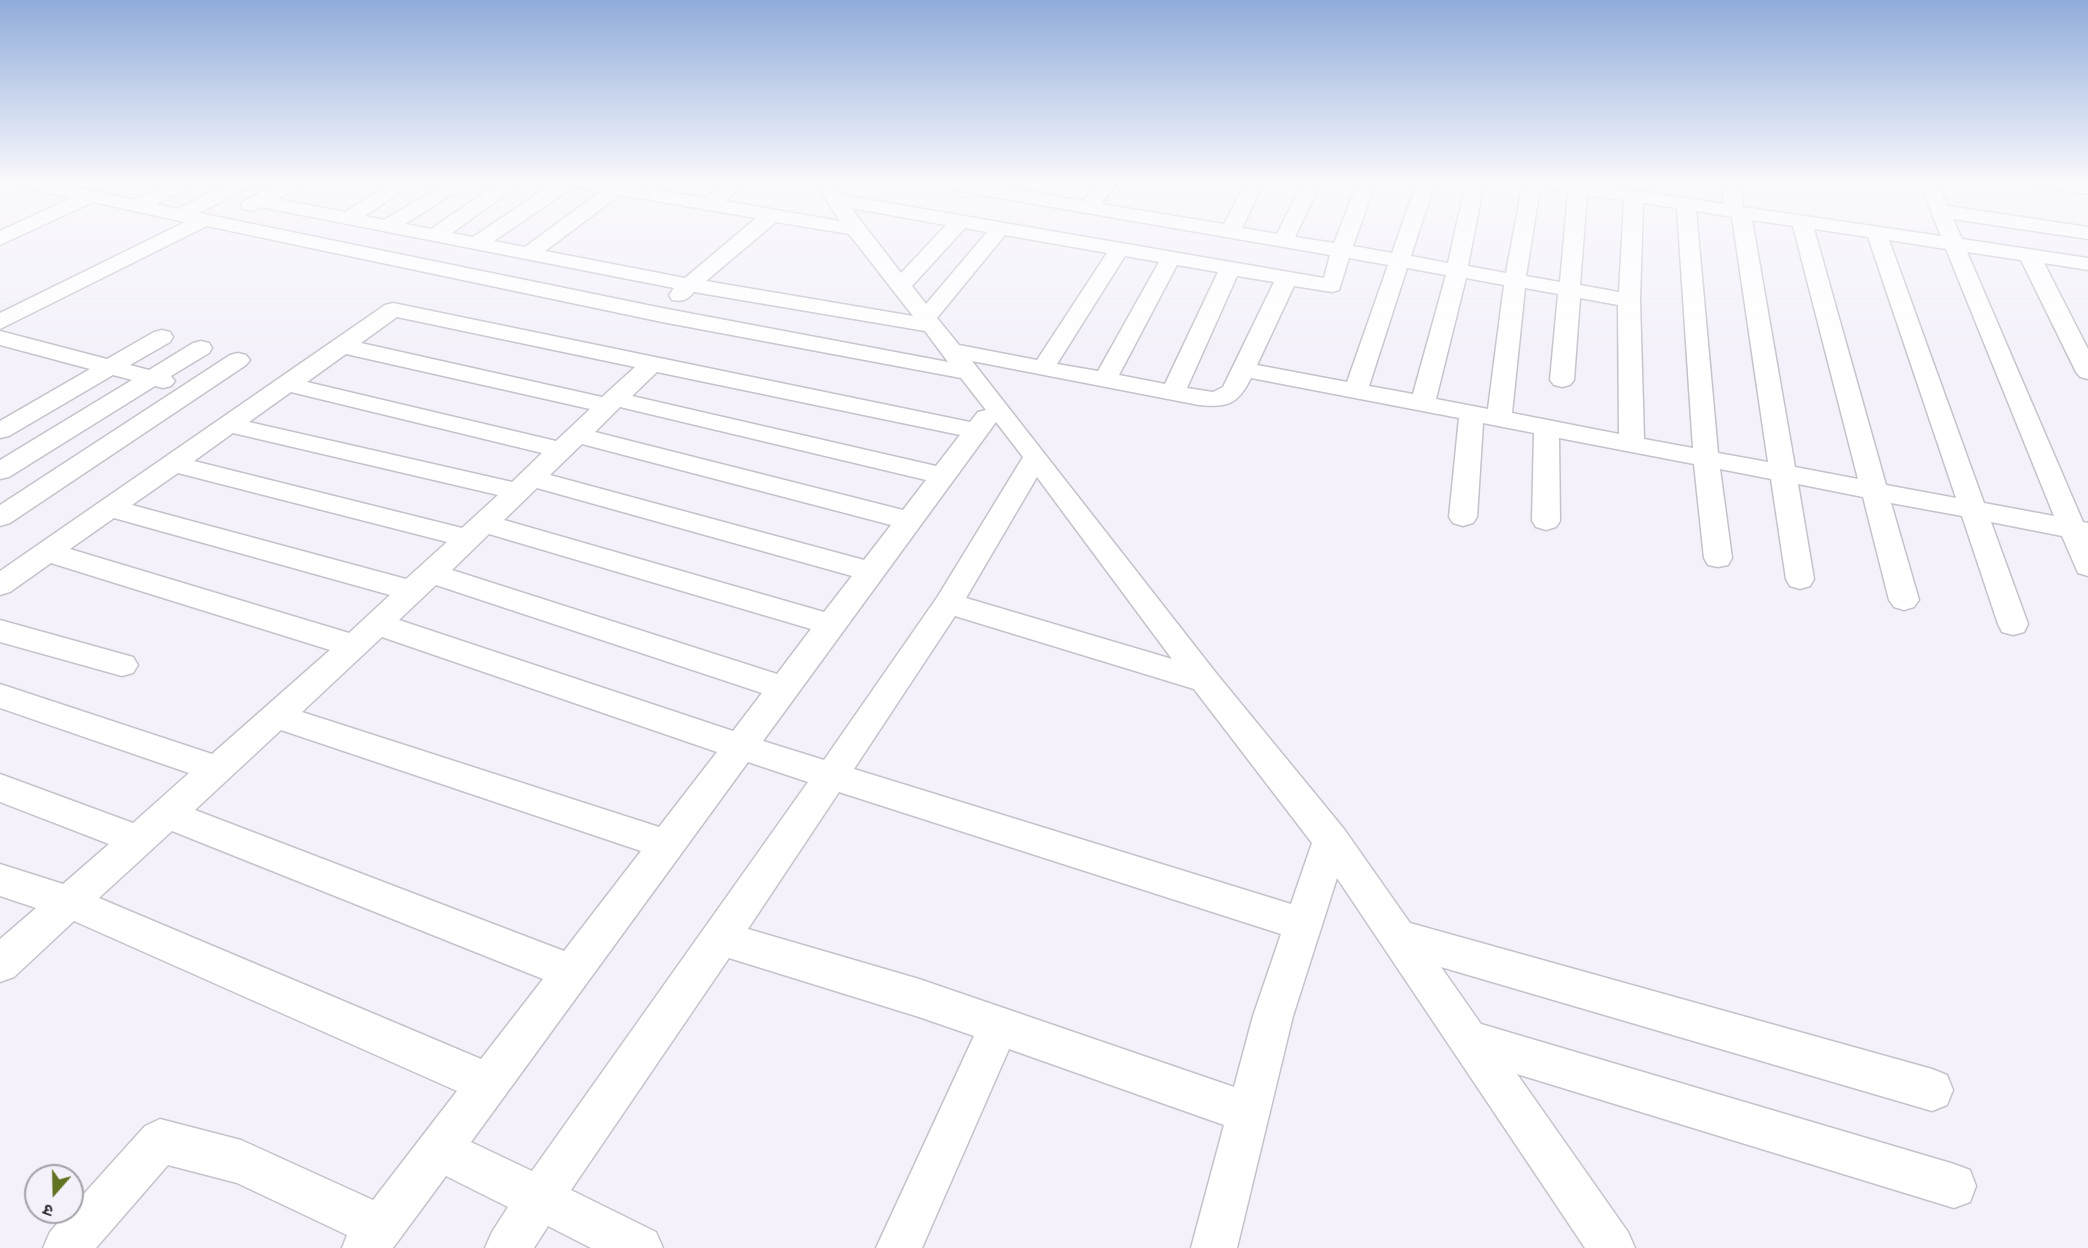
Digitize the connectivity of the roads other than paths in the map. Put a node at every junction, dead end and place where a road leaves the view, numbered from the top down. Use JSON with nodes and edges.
{"nodes":[{"id":1,"x":172,"y":240,"type":"edge"},
{"id":2,"x":299,"y":240,"type":"edge"},
{"id":3,"x":456,"y":240,"type":"edge"},
{"id":4,"x":482,"y":240,"type":"edge"},
{"id":5,"x":546,"y":240,"type":"edge"},
{"id":6,"x":742,"y":240,"type":"edge"},
{"id":7,"x":864,"y":240,"type":"edge"},
{"id":8,"x":943,"y":240,"type":"edge"},
{"id":9,"x":995,"y":240,"type":"edge"},
{"id":10,"x":1067,"y":240,"type":"edge"},
{"id":11,"x":1279,"y":240,"type":"edge"},
{"id":12,"x":1345,"y":240,"type":"edge"},
{"id":13,"x":1407,"y":240,"type":"edge"},
{"id":14,"x":1463,"y":240,"type":"edge"},
{"id":15,"x":1522,"y":240,"type":"edge"},
{"id":16,"x":1580,"y":240,"type":"edge"},
{"id":17,"x":1632,"y":240,"type":"edge"},
{"id":18,"x":1689,"y":240,"type":"edge"},
{"id":19,"x":1742,"y":240,"type":"edge"},
{"id":20,"x":1807,"y":240,"type":"edge"},
{"id":21,"x":1879,"y":240,"type":"edge"},
{"id":22,"x":1930,"y":240,"type":"edge"},
{"id":23,"x":1952,"y":240,"type":"edge"},
{"id":24,"x":1283,"y":241,"type":"joint"},
{"id":25,"x":476,"y":244,"type":"junction"},
{"id":26,"x":1954,"y":244,"type":"junction"},
{"id":27,"x":1119,"y":249,"type":"junction"},
{"id":28,"x":1341,"y":251,"type":"junction"},
{"id":29,"x":528,"y":254,"type":"junction"},
{"id":30,"x":2029,"y":255,"type":"junction"},
{"id":31,"x":1171,"y":258,"type":"junction"},
{"id":32,"x":1400,"y":261,"type":"junction"},
{"id":33,"x":2088,"y":264,"type":"edge"},
{"id":34,"x":1230,"y":268,"type":"junction"},
{"id":35,"x":1457,"y":271,"type":"junction"},
{"id":36,"x":1287,"y":278,"type":"junction"},
{"id":37,"x":1515,"y":281,"type":"junction"},
{"id":38,"x":689,"y":285,"type":"junction"},
{"id":39,"x":900,"y":285,"type":"junction"},
{"id":40,"x":1571,"y":290,"type":"junction"},
{"id":41,"x":1629,"y":300,"type":"junction"},
{"id":42,"x":662,"y":315,"type":"junction"},
{"id":43,"x":0,"y":322,"type":"edge"},
{"id":44,"x":162,"y":337,"type":"dead end"},
{"id":45,"x":0,"y":338,"type":"edge"},
{"id":46,"x":945,"y":342,"type":"junction"},
{"id":47,"x":343,"y":346,"type":"junction"},
{"id":48,"x":201,"y":348,"type":"dead end"},
{"id":49,"x":238,"y":360,"type":"dead end"},
{"id":50,"x":652,"y":364,"type":"junction"},
{"id":51,"x":110,"y":367,"type":"junction"},
{"id":52,"x":1043,"y":368,"type":"junction"},
{"id":53,"x":1243,"y":369,"type":"junction"},
{"id":54,"x":2088,"y":372,"type":"edge"},
{"id":55,"x":150,"y":378,"type":"junction"},
{"id":56,"x":1105,"y":380,"type":"junction"},
{"id":57,"x":1562,"y":380,"type":"dead end"},
{"id":58,"x":287,"y":384,"type":"junction"},
{"id":59,"x":195,"y":389,"type":"junction"},
{"id":60,"x":1356,"y":390,"type":"junction"},
{"id":61,"x":1173,"y":393,"type":"junction"},
{"id":62,"x":1423,"y":402,"type":"junction"},
{"id":63,"x":611,"y":403,"type":"junction"},
{"id":64,"x":1472,"y":412,"type":"junction"},
{"id":65,"x":1499,"y":417,"type":"junction"},
{"id":66,"x":986,"y":419,"type":"junction"},
{"id":67,"x":4,"y":425,"type":"edge"},
{"id":68,"x":229,"y":425,"type":"junction"},
{"id":69,"x":1547,"y":426,"type":"junction"},
{"id":70,"x":569,"y":442,"type":"junction"},
{"id":71,"x":1632,"y":443,"type":"junction"},
{"id":72,"x":1036,"y":457,"type":"junction"},
{"id":73,"x":1706,"y":457,"type":"junction"},
{"id":74,"x":174,"y":464,"type":"junction"},
{"id":75,"x":0,"y":471,"type":"edge"},
{"id":76,"x":1782,"y":472,"type":"junction"},
{"id":77,"x":943,"y":476,"type":"junction"},
{"id":78,"x":525,"y":484,"type":"junction"},
{"id":79,"x":1874,"y":490,"type":"junction"},
{"id":80,"x":110,"y":508,"type":"junction"},
{"id":81,"x":1973,"y":509,"type":"junction"},
{"id":82,"x":0,"y":517,"type":"edge"},
{"id":83,"x":1463,"y":517,"type":"dead end"},
{"id":84,"x":910,"y":521,"type":"junction"},
{"id":85,"x":1546,"y":521,"type":"dead end"},
{"id":86,"x":476,"y":530,"type":"junction"},
{"id":87,"x":2080,"y":530,"type":"edge"},
{"id":88,"x":48,"y":552,"type":"junction"},
{"id":89,"x":1718,"y":558,"type":"dead end"},
{"id":90,"x":2088,"y":566,"type":"edge"},
{"id":91,"x":872,"y":572,"type":"junction"},
{"id":92,"x":1800,"y":579,"type":"dead end"},
{"id":93,"x":421,"y":582,"type":"junction"},
{"id":94,"x":0,"y":585,"type":"edge"},
{"id":95,"x":1904,"y":600,"type":"dead end"},
{"id":96,"x":948,"y":603,"type":"junction"},
{"id":97,"x":377,"y":624,"type":"junction"},
{"id":98,"x":2013,"y":624,"type":"dead end"},
{"id":99,"x":832,"y":625,"type":"junction"},
{"id":100,"x":0,"y":631,"type":"edge"},
{"id":101,"x":354,"y":646,"type":"junction"},
{"id":102,"x":122,"y":665,"type":"dead end"},
{"id":103,"x":1205,"y":681,"type":"junction"},
{"id":104,"x":784,"y":688,"type":"junction"},
{"id":105,"x":0,"y":696,"type":"edge"},
{"id":106,"x":276,"y":716,"type":"junction"},
{"id":107,"x":740,"y":747,"type":"junction"},
{"id":108,"x":217,"y":769,"type":"junction"},
{"id":109,"x":832,"y":774,"type":"junction"},
{"id":110,"x":0,"y":788,"type":"edge"},
{"id":111,"x":167,"y":814,"type":"junction"},
{"id":112,"x":138,"y":840,"type":"junction"},
{"id":113,"x":1331,"y":840,"type":"junction"},
{"id":114,"x":667,"y":845,"type":"junction"},
{"id":115,"x":0,"y":880,"type":"edge"},
{"id":116,"x":69,"y":902,"type":"junction"},
{"id":117,"x":1304,"y":924,"type":"junction"},
{"id":118,"x":720,"y":938,"type":"junction"},
{"id":119,"x":1398,"y":938,"type":"junction"},
{"id":120,"x":0,"y":964,"type":"edge"},
{"id":121,"x":572,"y":972,"type":"junction"},
{"id":122,"x":999,"y":1026,"type":"junction"},
{"id":123,"x":1469,"y":1040,"type":"junction"},
{"id":124,"x":488,"y":1083,"type":"junction"},
{"id":125,"x":1932,"y":1090,"type":"dead end"},
{"id":126,"x":1249,"y":1113,"type":"junction"},
{"id":127,"x":439,"y":1149,"type":"junction"},
{"id":128,"x":1954,"y":1186,"type":"dead end"},
{"id":129,"x":539,"y":1198,"type":"junction"},
{"id":130,"x":373,"y":1237,"type":"edge"},
{"id":131,"x":66,"y":1248,"type":"edge"},
{"id":132,"x":508,"y":1248,"type":"edge"},
{"id":133,"x":638,"y":1248,"type":"edge"},
{"id":134,"x":899,"y":1248,"type":"edge"},
{"id":135,"x":1214,"y":1248,"type":"edge"},
{"id":136,"x":1612,"y":1248,"type":"edge"}],
"edges":[{"from":1,"to":43,"type":"street"},
{"from":2,"to":42,"type":"street"},
{"from":3,"to":25,"type":"street"},
{"from":4,"to":25,"type":"street"},
{"from":5,"to":29,"type":"street"},
{"from":6,"to":38,"type":"street"},
{"from":7,"to":39,"type":"street"},
{"from":8,"to":39,"type":"street"},
{"from":9,"to":46,"type":"street"},
{"from":10,"to":27,"type":"street"},
{"from":11,"to":24,"type":"street"},
{"from":12,"to":28,"type":"street"},
{"from":13,"to":32,"type":"street"},
{"from":14,"to":35,"type":"street"},
{"from":15,"to":37,"type":"street"},
{"from":16,"to":40,"type":"street"},
{"from":17,"to":41,"type":"street"},
{"from":18,"to":73,"type":"street"},
{"from":19,"to":76,"type":"street"},
{"from":20,"to":79,"type":"street"},
{"from":21,"to":81,"type":"street"},
{"from":22,"to":26,"type":"street"},
{"from":23,"to":26,"type":"street"},
{"from":24,"to":28,"type":"street"},
{"from":25,"to":29,"type":"street"},
{"from":26,"to":30,"type":"street"},
{"from":26,"to":87,"type":"street"},
{"from":27,"to":31,"type":"street"},
{"from":27,"to":52,"type":"street"},
{"from":28,"to":32,"type":"street"},
{"from":28,"to":36,"type":"street"},
{"from":29,"to":38,"type":"street"},
{"from":30,"to":33,"type":"street"},
{"from":30,"to":54,"type":"street"},
{"from":31,"to":34,"type":"street"},
{"from":31,"to":56,"type":"street"},
{"from":32,"to":35,"type":"street"},
{"from":32,"to":60,"type":"street"},
{"from":34,"to":36,"type":"street"},
{"from":34,"to":61,"type":"street"},
{"from":35,"to":37,"type":"street"},
{"from":35,"to":62,"type":"street"},
{"from":36,"to":53,"type":"street"},
{"from":37,"to":40,"type":"street"},
{"from":37,"to":65,"type":"street"},
{"from":38,"to":42,"type":"street"},
{"from":38,"to":46,"type":"street"},
{"from":39,"to":46,"type":"street"},
{"from":40,"to":41,"type":"street"},
{"from":40,"to":57,"type":"street"},
{"from":41,"to":71,"type":"street"},
{"from":42,"to":46,"type":"street"},
{"from":44,"to":51,"type":"street"},
{"from":45,"to":51,"type":"street"},
{"from":46,"to":52,"type":"street"},
{"from":46,"to":66,"type":"street"},
{"from":47,"to":50,"type":"street"},
{"from":47,"to":58,"type":"street"},
{"from":47,"to":63,"type":"street"},
{"from":48,"to":55,"type":"street"},
{"from":49,"to":59,"type":"street"},
{"from":50,"to":63,"type":"street"},
{"from":50,"to":66,"type":"street"},
{"from":51,"to":55,"type":"street"},
{"from":51,"to":67,"type":"street"},
{"from":52,"to":56,"type":"street"},
{"from":53,"to":60,"type":"street"},
{"from":53,"to":61,"type":"street"},
{"from":55,"to":59,"type":"street"},
{"from":55,"to":75,"type":"street"},
{"from":56,"to":61,"type":"street"},
{"from":58,"to":68,"type":"street"},
{"from":58,"to":70,"type":"street"},
{"from":59,"to":82,"type":"street"},
{"from":60,"to":62,"type":"street"},
{"from":62,"to":64,"type":"street"},
{"from":63,"to":70,"type":"street"},
{"from":63,"to":77,"type":"street"},
{"from":64,"to":65,"type":"street"},
{"from":64,"to":83,"type":"street"},
{"from":65,"to":69,"type":"street"},
{"from":66,"to":72,"type":"street"},
{"from":66,"to":77,"type":"street"},
{"from":68,"to":74,"type":"street"},
{"from":68,"to":78,"type":"street"},
{"from":69,"to":71,"type":"street"},
{"from":69,"to":85,"type":"street"},
{"from":70,"to":78,"type":"street"},
{"from":70,"to":84,"type":"street"},
{"from":71,"to":73,"type":"street"},
{"from":72,"to":96,"type":"street"},
{"from":72,"to":103,"type":"street"},
{"from":73,"to":76,"type":"street"},
{"from":73,"to":89,"type":"street"},
{"from":74,"to":80,"type":"street"},
{"from":74,"to":86,"type":"street"},
{"from":76,"to":79,"type":"street"},
{"from":76,"to":92,"type":"street"},
{"from":77,"to":84,"type":"street"},
{"from":78,"to":86,"type":"street"},
{"from":78,"to":91,"type":"street"},
{"from":79,"to":81,"type":"street"},
{"from":79,"to":95,"type":"street"},
{"from":80,"to":88,"type":"street"},
{"from":80,"to":93,"type":"street"},
{"from":81,"to":87,"type":"street"},
{"from":81,"to":98,"type":"street"},
{"from":84,"to":91,"type":"street"},
{"from":86,"to":93,"type":"street"},
{"from":86,"to":99,"type":"street"},
{"from":87,"to":90,"type":"street"},
{"from":88,"to":94,"type":"street"},
{"from":88,"to":101,"type":"street"},
{"from":91,"to":99,"type":"street"},
{"from":93,"to":97,"type":"street"},
{"from":93,"to":104,"type":"street"},
{"from":96,"to":103,"type":"street"},
{"from":96,"to":109,"type":"street"},
{"from":97,"to":101,"type":"street"},
{"from":97,"to":107,"type":"street"},
{"from":99,"to":104,"type":"street"},
{"from":100,"to":102,"type":"street"},
{"from":101,"to":106,"type":"street"},
{"from":103,"to":113,"type":"street"},
{"from":104,"to":107,"type":"street"},
{"from":105,"to":108,"type":"street"},
{"from":106,"to":108,"type":"street"},
{"from":106,"to":114,"type":"street"},
{"from":107,"to":109,"type":"street"},
{"from":107,"to":114,"type":"street"},
{"from":108,"to":111,"type":"street"},
{"from":109,"to":117,"type":"street"},
{"from":109,"to":118,"type":"street"},
{"from":110,"to":112,"type":"street"},
{"from":111,"to":112,"type":"street"},
{"from":111,"to":121,"type":"street"},
{"from":112,"to":116,"type":"street"},
{"from":113,"to":117,"type":"street"},
{"from":113,"to":119,"type":"street"},
{"from":114,"to":121,"type":"street"},
{"from":115,"to":116,"type":"street"},
{"from":116,"to":120,"type":"street"},
{"from":116,"to":124,"type":"street"},
{"from":117,"to":126,"type":"street"},
{"from":118,"to":122,"type":"street"},
{"from":118,"to":129,"type":"street"},
{"from":119,"to":123,"type":"street"},
{"from":119,"to":125,"type":"street"},
{"from":121,"to":124,"type":"street"},
{"from":122,"to":126,"type":"street"},
{"from":122,"to":134,"type":"street"},
{"from":123,"to":128,"type":"street"},
{"from":123,"to":136,"type":"street"},
{"from":124,"to":127,"type":"street"},
{"from":126,"to":135,"type":"street"},
{"from":127,"to":129,"type":"street"},
{"from":127,"to":130,"type":"street"},
{"from":129,"to":132,"type":"street"},
{"from":129,"to":133,"type":"street"},
{"from":130,"to":131,"type":"street"}]}
